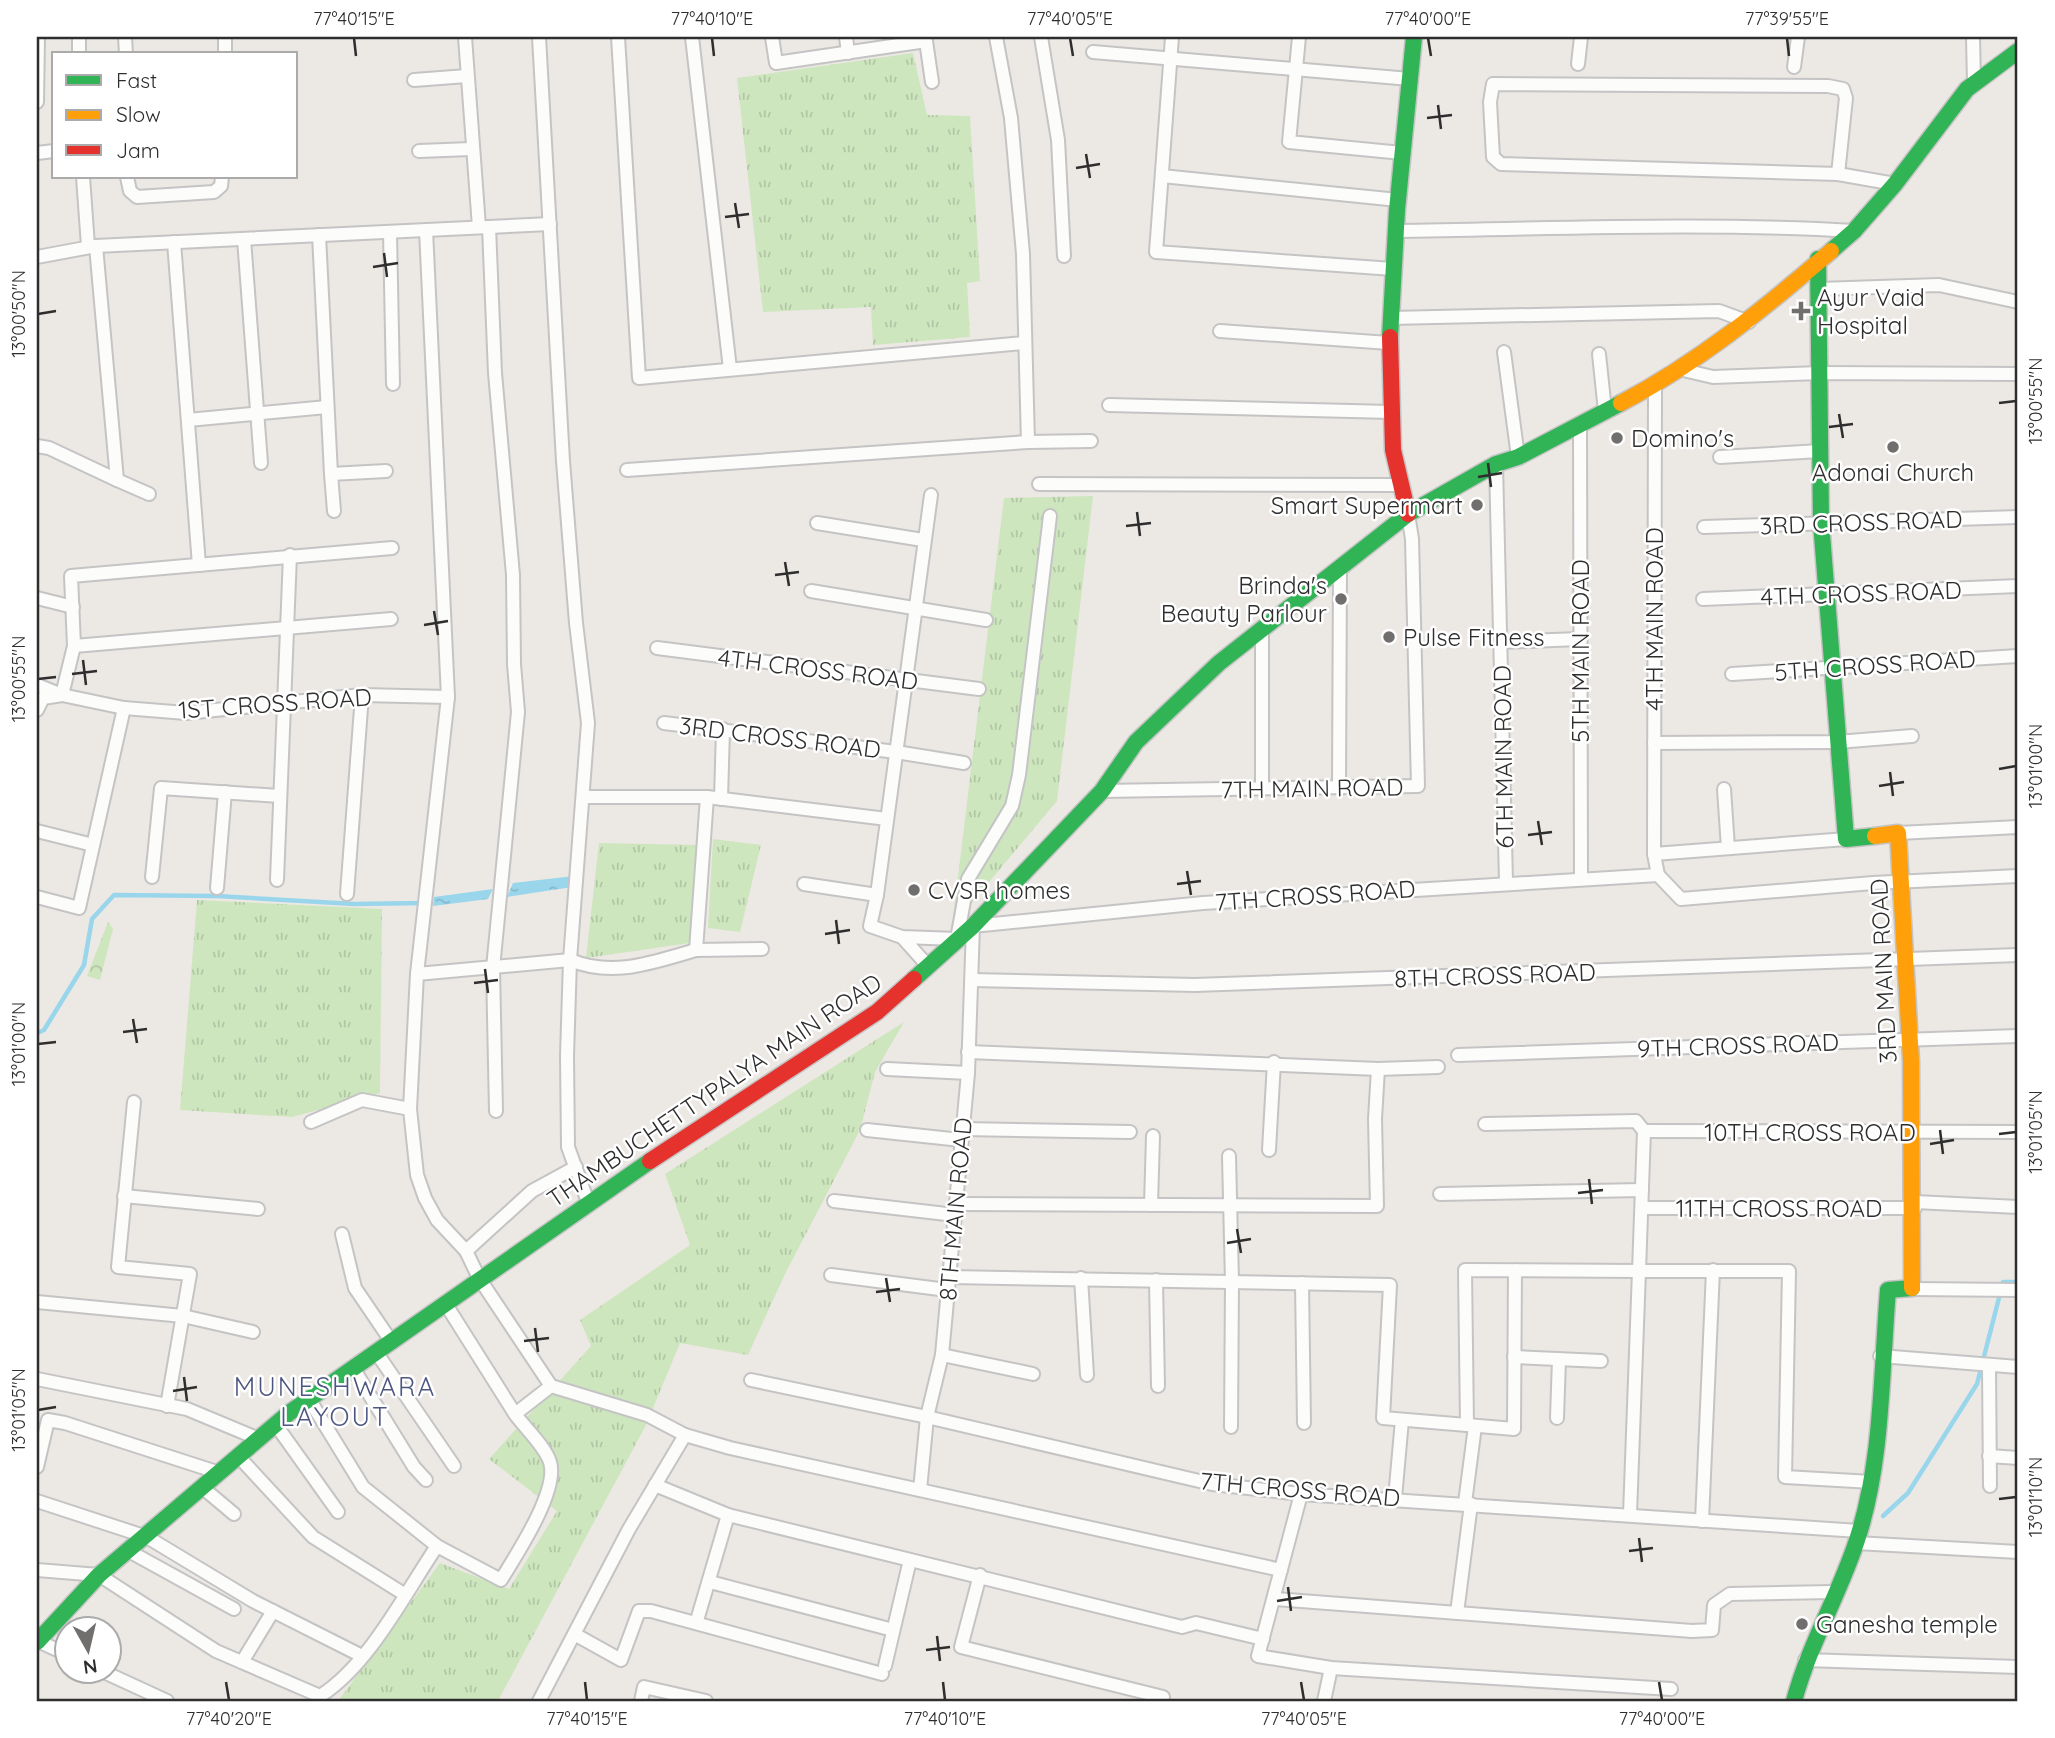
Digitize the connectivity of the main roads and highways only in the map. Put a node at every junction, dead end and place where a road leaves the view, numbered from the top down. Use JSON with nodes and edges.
{"nodes":[{"id":1,"x":1414,"y":37,"type":"edge"},
{"id":2,"x":2018,"y":51,"type":"edge"},
{"id":3,"x":2018,"y":64,"type":"edge"},
{"id":4,"x":1948,"y":117,"type":"junction"},
{"id":5,"x":1818,"y":260,"type":"junction"},
{"id":6,"x":1408,"y":514,"type":"junction"},
{"id":7,"x":37,"y":1641,"type":"edge"},
{"id":8,"x":1794,"y":1701,"type":"edge"}],
"edges":[{"from":1,"to":6,"type":"main road"},
{"from":2,"to":4,"type":"main road","name":"THAMBUCHETTYPALYA MAIN ROAD"},
{"from":3,"to":4,"type":"main road","name":"THAMBUCHETTYPALYA MAIN ROAD"},
{"from":4,"to":5,"type":"main road","name":"THAMBUCHETTYPALYA MAIN ROAD"},
{"from":5,"to":6,"type":"main road","name":"THAMBUCHETTYPALYA MAIN ROAD"},
{"from":5,"to":8,"type":"main road","name":"3RD MAIN ROAD"},
{"from":6,"to":7,"type":"main road","name":"THAMBUCHETTYPALYA MAIN ROAD"}]}
